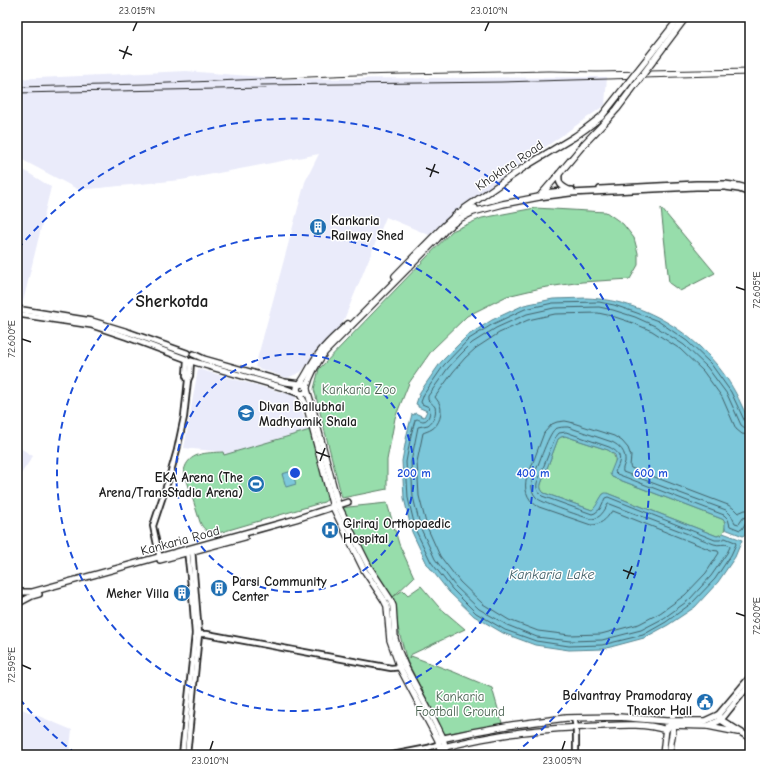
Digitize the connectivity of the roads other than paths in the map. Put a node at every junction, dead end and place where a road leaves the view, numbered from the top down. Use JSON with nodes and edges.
{"nodes":[{"id":1,"x":680,"y":17,"type":"edge"},
{"id":2,"x":686,"y":17,"type":"edge"},
{"id":3,"x":559,"y":174,"type":"junction"},
{"id":4,"x":570,"y":190,"type":"junction"},
{"id":5,"x":750,"y":190,"type":"edge"},
{"id":6,"x":750,"y":193,"type":"edge"},
{"id":7,"x":541,"y":195,"type":"junction"},
{"id":8,"x":477,"y":200,"type":"junction"},
{"id":9,"x":473,"y":210,"type":"junction"},
{"id":10,"x":458,"y":213,"type":"junction"},
{"id":11,"x":449,"y":224,"type":"junction"},
{"id":12,"x":17,"y":309,"type":"edge"},
{"id":13,"x":17,"y":314,"type":"edge"},
{"id":14,"x":100,"y":326,"type":"junction"},
{"id":15,"x":342,"y":333,"type":"junction"},
{"id":16,"x":187,"y":353,"type":"junction"},
{"id":17,"x":194,"y":354,"type":"junction"},
{"id":18,"x":188,"y":360,"type":"junction"},
{"id":19,"x":300,"y":384,"type":"junction"},
{"id":20,"x":307,"y":389,"type":"junction"},
{"id":21,"x":300,"y":394,"type":"junction"},
{"id":22,"x":348,"y":502,"type":"dead end"},
{"id":23,"x":336,"y":507,"type":"junction"},
{"id":24,"x":190,"y":550,"type":"junction"},
{"id":25,"x":160,"y":558,"type":"junction"},
{"id":26,"x":17,"y":592,"type":"edge"},
{"id":27,"x":17,"y":604,"type":"edge"},
{"id":28,"x":197,"y":634,"type":"junction"},
{"id":29,"x":403,"y":667,"type":"junction"},
{"id":30,"x":750,"y":677,"type":"edge"},
{"id":31,"x":750,"y":684,"type":"edge"},
{"id":32,"x":720,"y":717,"type":"junction"},
{"id":33,"x":574,"y":718,"type":"junction"},
{"id":34,"x":666,"y":721,"type":"junction"},
{"id":35,"x":674,"y":723,"type":"junction"},
{"id":36,"x":708,"y":726,"type":"junction"},
{"id":37,"x":576,"y":727,"type":"junction"},
{"id":38,"x":666,"y":730,"type":"junction"},
{"id":39,"x":740,"y":732,"type":"junction"},
{"id":40,"x":750,"y":738,"type":"edge"},
{"id":41,"x":441,"y":743,"type":"junction"},
{"id":42,"x":182,"y":755,"type":"edge"},
{"id":43,"x":187,"y":755,"type":"edge"},
{"id":44,"x":392,"y":755,"type":"edge"},
{"id":45,"x":442,"y":755,"type":"edge"},
{"id":46,"x":446,"y":755,"type":"edge"},
{"id":47,"x":576,"y":755,"type":"edge"},
{"id":48,"x":663,"y":755,"type":"edge"},
{"id":49,"x":669,"y":755,"type":"edge"}],
"edges":[{"from":1,"to":8,"type":"main road","name":"Khokhra Road","bridge":true},
{"from":2,"to":3,"type":"main road","bridge":true},
{"from":3,"to":4,"type":"main road"},
{"from":3,"to":7,"type":"main road"},
{"from":4,"to":5,"type":"main road"},
{"from":4,"to":7,"type":"main road"},
{"from":6,"to":7,"type":"main road"},
{"from":7,"to":9,"type":"main road"},
{"from":8,"to":9,"type":"main road"},
{"from":8,"to":10,"type":"main road","name":"Khokhra Road"},
{"from":9,"to":10,"type":"main road"},
{"from":9,"to":11,"type":"main road"},
{"from":10,"to":11,"type":"main road"},
{"from":11,"to":15,"type":"main road"},
{"from":12,"to":14,"type":"main road"},
{"from":13,"to":14,"type":"main road"},
{"from":14,"to":16,"type":"main road"},
{"from":14,"to":18,"type":"main road"},
{"from":15,"to":19,"type":"main road"},
{"from":15,"to":20,"type":"main road"},
{"from":16,"to":17,"type":"main road"},
{"from":16,"to":18,"type":"main road"},
{"from":17,"to":18,"type":"main road"},
{"from":17,"to":19,"type":"main road"},
{"from":18,"to":21,"type":"main road"},
{"from":18,"to":25,"type":"street"},
{"from":19,"to":20,"type":"main road"},
{"from":19,"to":21,"type":"main road"},
{"from":20,"to":21,"type":"main road"},
{"from":20,"to":23,"type":"main road"},
{"from":21,"to":23,"type":"main road"},
{"from":22,"to":23,"type":"main road"},
{"from":23,"to":24,"type":"main road"},
{"from":23,"to":29,"type":"main road"},
{"from":24,"to":25,"type":"main road"},
{"from":24,"to":28,"type":"street"},
{"from":25,"to":26,"type":"main road","name":"Kankaria Road"},
{"from":25,"to":27,"type":"main road"},
{"from":26,"to":27,"type":"main road"},
{"from":28,"to":29,"type":"street"},
{"from":28,"to":42,"type":"street"},
{"from":28,"to":43,"type":"street"},
{"from":29,"to":41,"type":"main road"},
{"from":30,"to":32,"type":"main road"},
{"from":31,"to":32,"type":"main road"},
{"from":32,"to":35,"type":"main road"},
{"from":32,"to":36,"type":"main road"},
{"from":32,"to":39,"type":"main road"},
{"from":33,"to":34,"type":"main road"},
{"from":33,"to":37,"type":"street"},
{"from":33,"to":41,"type":"main road"},
{"from":34,"to":35,"type":"main road"},
{"from":34,"to":38,"type":"main road"},
{"from":35,"to":36,"type":"main road"},
{"from":35,"to":38,"type":"main road"},
{"from":35,"to":49,"type":"main road"},
{"from":36,"to":39,"type":"main road"},
{"from":37,"to":38,"type":"main road"},
{"from":37,"to":41,"type":"main road"},
{"from":37,"to":47,"type":"street"},
{"from":38,"to":48,"type":"main road"},
{"from":39,"to":40,"type":"main road"},
{"from":41,"to":44,"type":"street"},
{"from":41,"to":45,"type":"main road"},
{"from":41,"to":46,"type":"main road"}]}
